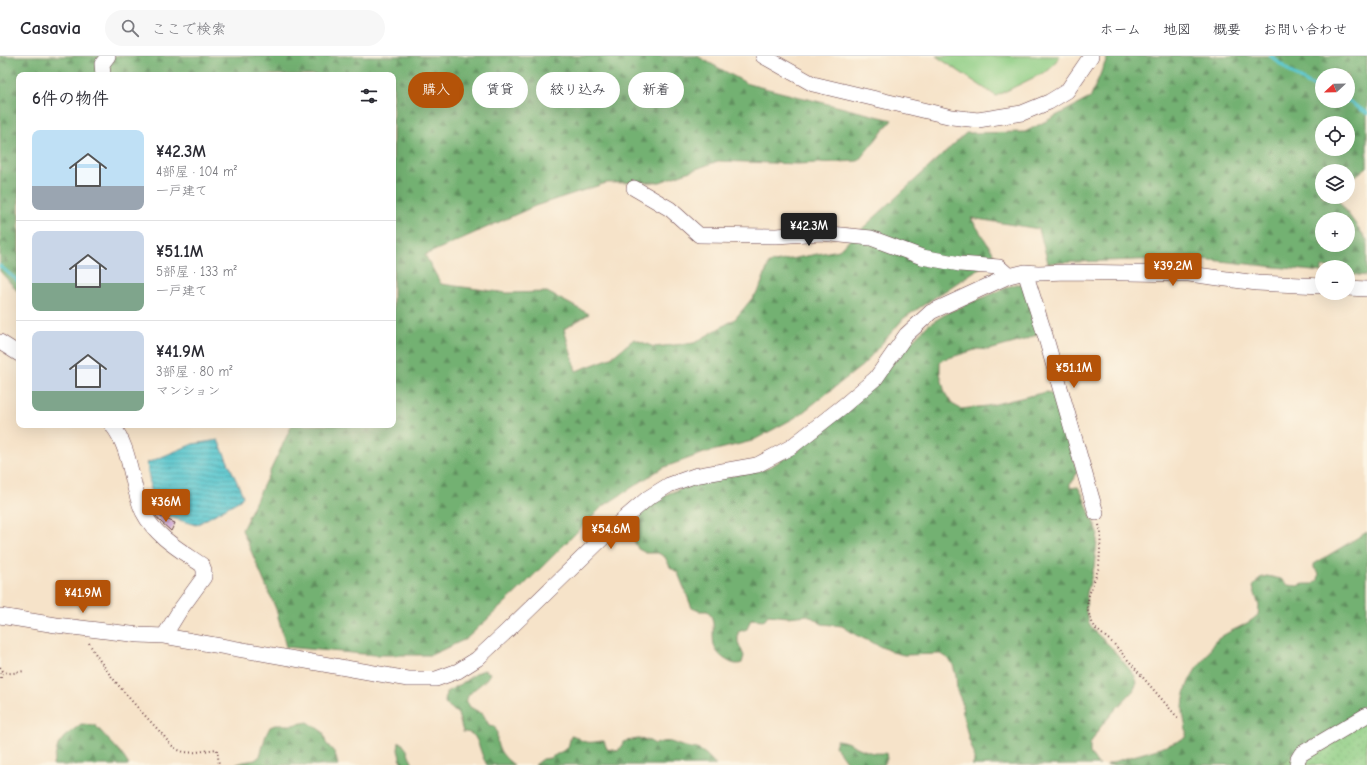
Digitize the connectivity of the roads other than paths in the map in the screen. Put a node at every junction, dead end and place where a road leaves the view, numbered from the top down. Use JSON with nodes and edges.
{"nodes":[{"id":1,"x":108,"y":56,"type":"edge"},
{"id":2,"x":763,"y":56,"type":"edge"},
{"id":3,"x":1091,"y":56,"type":"edge"},
{"id":4,"x":103,"y":72,"type":"edge"},
{"id":5,"x":634,"y":188,"type":"dead end"},
{"id":6,"x":1025,"y":272,"type":"junction"},
{"id":7,"x":1008,"y":276,"type":"junction"},
{"id":8,"x":1315,"y":286,"type":"edge"},
{"id":9,"x":1355,"y":288,"type":"edge"},
{"id":10,"x":1367,"y":289,"type":"edge"},
{"id":11,"x":0,"y":342,"type":"edge"},
{"id":12,"x":16,"y":352,"type":"edge"},
{"id":13,"x":114,"y":428,"type":"edge"},
{"id":14,"x":1096,"y":513,"type":"road end"},
{"id":15,"x":0,"y":616,"type":"edge"},
{"id":16,"x":164,"y":636,"type":"junction"},
{"id":17,"x":1367,"y":716,"type":"edge"},
{"id":18,"x":1297,"y":765,"type":"edge"}],
"edges":[{"from":1,"to":4,"type":"street"},
{"from":2,"to":3,"type":"street"},
{"from":5,"to":7,"type":"street"},
{"from":6,"to":7,"type":"street"},
{"from":6,"to":8,"type":"street"},
{"from":6,"to":14,"type":"street"},
{"from":7,"to":16,"type":"street"},
{"from":9,"to":10,"type":"street"},
{"from":11,"to":12,"type":"street"},
{"from":13,"to":16,"type":"street"},
{"from":15,"to":16,"type":"street"},
{"from":17,"to":18,"type":"street"}]}
